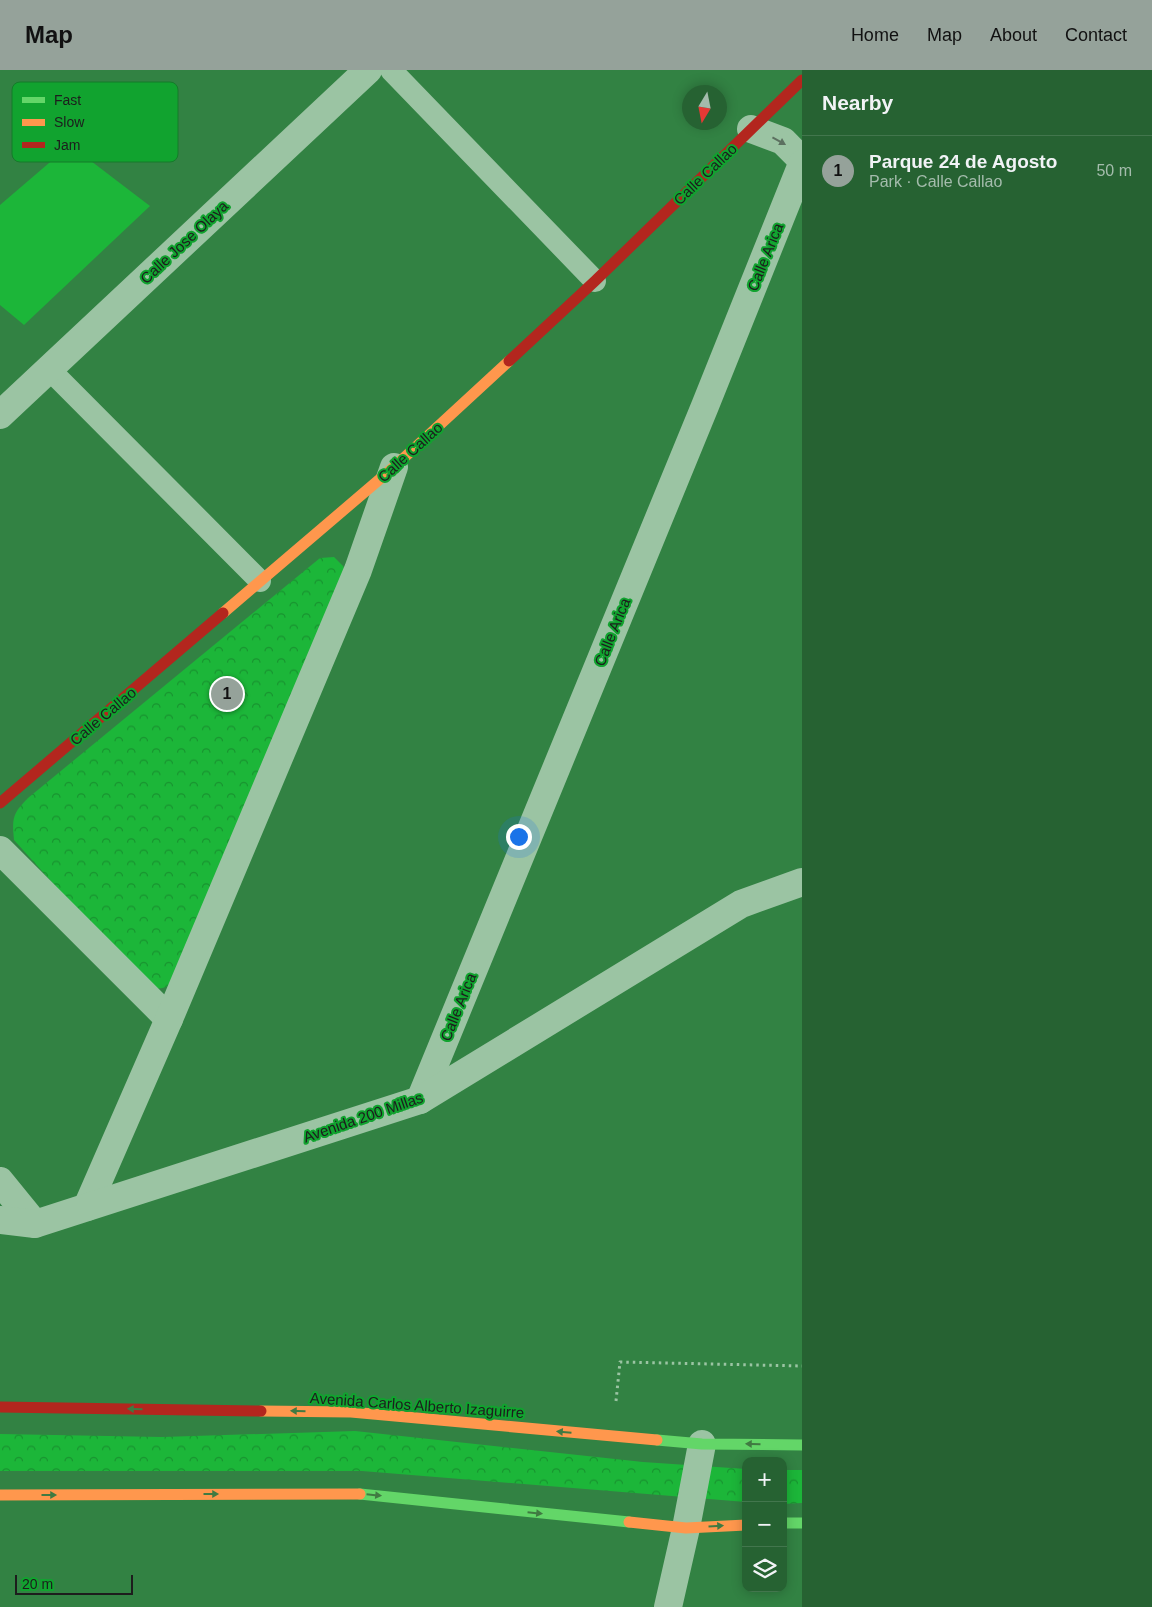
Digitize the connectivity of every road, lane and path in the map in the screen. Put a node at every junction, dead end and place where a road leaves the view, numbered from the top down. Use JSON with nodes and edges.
{"nodes":[{"id":1,"x":368,"y":70,"type":"edge"},
{"id":2,"x":391,"y":70,"type":"edge"},
{"id":3,"x":802,"y":80,"type":"edge"},
{"id":4,"x":751,"y":129,"type":"junction"},
{"id":5,"x":802,"y":160,"type":"edge"},
{"id":6,"x":802,"y":164,"type":"edge"},
{"id":7,"x":595,"y":282,"type":"junction"},
{"id":8,"x":49,"y":369,"type":"junction"},
{"id":9,"x":0,"y":415,"type":"edge"},
{"id":10,"x":394,"y":467,"type":"junction"},
{"id":11,"x":260,"y":582,"type":"junction"},
{"id":12,"x":0,"y":804,"type":"edge"},
{"id":13,"x":0,"y":850,"type":"edge"},
{"id":14,"x":802,"y":882,"type":"edge"},
{"id":15,"x":169,"y":1019,"type":"junction"},
{"id":16,"x":420,"y":1100,"type":"junction"},
{"id":17,"x":0,"y":1181,"type":"edge"},
{"id":18,"x":87,"y":1207,"type":"junction"},
{"id":19,"x":0,"y":1220,"type":"edge"},
{"id":20,"x":35,"y":1224,"type":"junction"},
{"id":21,"x":802,"y":1366,"type":"edge"},
{"id":22,"x":0,"y":1407,"type":"edge"},
{"id":23,"x":613,"y":1436,"type":"junction"},
{"id":24,"x":702,"y":1444,"type":"junction"},
{"id":25,"x":802,"y":1445,"type":"edge"},
{"id":26,"x":0,"y":1495,"type":"edge"},
{"id":27,"x":787,"y":1523,"type":"edge"},
{"id":28,"x":802,"y":1523,"type":"edge"},
{"id":29,"x":742,"y":1525,"type":"edge"},
{"id":30,"x":686,"y":1528,"type":"junction"},
{"id":31,"x":668,"y":1607,"type":"edge"}],
"edges":[{"from":1,"to":8,"type":"street","name":"Calle Jose Olaya"},
{"from":2,"to":7,"type":"lane"},
{"from":3,"to":4,"type":"main road","name":"Calle Callao"},
{"from":4,"to":5,"type":"street","one_way":true},
{"from":4,"to":7,"type":"main road","name":"Calle Callao"},
{"from":6,"to":16,"type":"street","name":"Calle Arica"},
{"from":7,"to":10,"type":"main road","name":"Calle Callao"},
{"from":8,"to":9,"type":"street","name":"Calle Jose Olaya"},
{"from":8,"to":11,"type":"lane"},
{"from":10,"to":11,"type":"main road","name":"Calle Callao"},
{"from":10,"to":15,"type":"street"},
{"from":11,"to":12,"type":"main road","name":"Calle Callao"},
{"from":13,"to":15,"type":"street"},
{"from":14,"to":16,"type":"street","name":"Avenida 200 Millas"},
{"from":15,"to":18,"type":"street"},
{"from":16,"to":18,"type":"street","name":"Avenida 200 Millas"},
{"from":17,"to":20,"type":"street"},
{"from":18,"to":20,"type":"street","name":"Avenida 200 Millas"},
{"from":19,"to":20,"type":"street","name":"Avenida 200 Millas"},
{"from":21,"to":23,"type":"path"},
{"from":23,"to":22,"type":"main road","name":"Avenida Carlos Alberto Izaguirre","one_way":true},
{"from":23,"to":24,"type":"main road","name":"Avenida Carlos Alberto Izaguirre"},
{"from":25,"to":24,"type":"main road","name":"Avenida Carlos Alberto Izaguirre","one_way":true},
{"from":24,"to":30,"type":"street"},
{"from":26,"to":30,"type":"main road","one_way":true},
{"from":27,"to":28,"type":"main road"},
{"from":30,"to":29,"type":"main road","one_way":true},
{"from":30,"to":31,"type":"street"}]}
